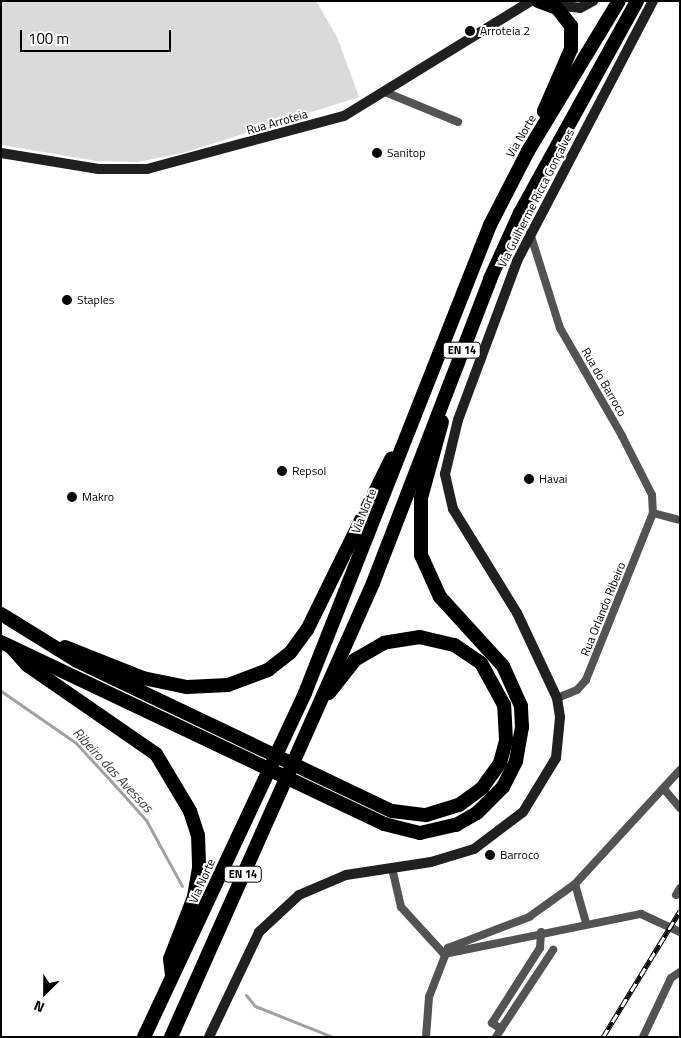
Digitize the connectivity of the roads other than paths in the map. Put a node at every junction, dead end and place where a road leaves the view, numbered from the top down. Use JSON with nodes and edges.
{"nodes":[{"id":1,"x":531,"y":1,"type":"edge"},
{"id":2,"x":593,"y":1,"type":"edge"},
{"id":3,"x":619,"y":1,"type":"edge"},
{"id":4,"x":637,"y":1,"type":"edge"},
{"id":5,"x":653,"y":1,"type":"edge"},
{"id":6,"x":661,"y":1,"type":"edge"},
{"id":7,"x":542,"y":2,"type":"edge"},
{"id":8,"x":646,"y":17,"type":"junction"},
{"id":9,"x":385,"y":92,"type":"junction"},
{"id":10,"x":458,"y":122,"type":"dead end"},
{"id":11,"x":528,"y":150,"type":"junction"},
{"id":12,"x":1,"y":153,"type":"edge"},
{"id":13,"x":530,"y":233,"type":"junction"},
{"id":14,"x":452,"y":321,"type":"junction"},
{"id":15,"x":454,"y":370,"type":"junction"},
{"id":16,"x":653,"y":513,"type":"junction"},
{"id":17,"x":680,"y":520,"type":"edge"},
{"id":18,"x":1,"y":614,"type":"edge"},
{"id":19,"x":6,"y":644,"type":"edge"},
{"id":20,"x":59,"y":646,"type":"junction"},
{"id":21,"x":557,"y":698,"type":"junction"},
{"id":22,"x":315,"y":712,"type":"junction"},
{"id":23,"x":236,"y":746,"type":"junction"},
{"id":24,"x":680,"y":770,"type":"edge"},
{"id":25,"x":319,"y":787,"type":"junction"},
{"id":26,"x":664,"y":789,"type":"junction"},
{"id":27,"x":680,"y":808,"type":"edge"},
{"id":28,"x":392,"y":868,"type":"junction"},
{"id":29,"x":575,"y":884,"type":"junction"},
{"id":30,"x":586,"y":923,"type":"junction"},
{"id":31,"x":541,"y":932,"type":"junction"},
{"id":32,"x":680,"y":932,"type":"edge"},
{"id":33,"x":553,"y":950,"type":"dead end"},
{"id":34,"x":444,"y":954,"type":"junction"},
{"id":35,"x":680,"y":972,"type":"edge"},
{"id":36,"x":172,"y":976,"type":"junction"},
{"id":37,"x":522,"y":976,"type":"junction"},
{"id":38,"x":531,"y":983,"type":"junction"},
{"id":39,"x":501,"y":1029,"type":"junction"},
{"id":40,"x":144,"y":1037,"type":"edge"},
{"id":41,"x":171,"y":1037,"type":"edge"},
{"id":42,"x":209,"y":1037,"type":"edge"},
{"id":43,"x":426,"y":1037,"type":"edge"},
{"id":44,"x":496,"y":1037,"type":"edge"},
{"id":45,"x":643,"y":1037,"type":"edge"}],
"edges":[{"from":1,"to":9,"type":"street","name":"Rua Arroteia"},
{"from":2,"to":7,"type":"street"},
{"from":3,"to":11,"type":"highway","name":"Via Norte","number":"EN 14"},
{"from":4,"to":15,"type":"highway","number":"EN 14"},
{"from":5,"to":8,"type":"street","name":"Via Guilherme Ricca Gonçalves"},
{"from":6,"to":8,"type":"street","name":"Via Guilherme Ricca Gonçalves"},
{"from":7,"to":11,"type":"highway"},
{"from":8,"to":13,"type":"street","name":"Via Guilherme Ricca Gonçalves"},
{"from":9,"to":10,"type":"street"},
{"from":9,"to":12,"type":"street","name":"Rua Arroteia"},
{"from":11,"to":14,"type":"highway","name":"Via Norte","number":"EN 14"},
{"from":13,"to":16,"type":"street","name":"Rua do Barroco"},
{"from":13,"to":21,"type":"street","name":"Via Guilherme Ricca Gonçalves"},
{"from":14,"to":20,"type":"highway"},
{"from":14,"to":36,"type":"highway","name":"Via Norte","number":"EN 14"},
{"from":15,"to":22,"type":"highway","number":"EN 14"},
{"from":15,"to":25,"type":"highway"},
{"from":16,"to":17,"type":"street"},
{"from":16,"to":21,"type":"street","name":"Rua Orlando Ribeiro"},
{"from":18,"to":20,"type":"highway"},
{"from":19,"to":23,"type":"highway"},
{"from":19,"to":36,"type":"highway"},
{"from":20,"to":23,"type":"highway"},
{"from":21,"to":28,"type":"street","name":"Via Guilherme Ricca Gonçalves"},
{"from":22,"to":25,"type":"highway"},
{"from":22,"to":41,"type":"highway","number":"EN 14"},
{"from":23,"to":25,"type":"highway"},
{"from":24,"to":26,"type":"street"},
{"from":26,"to":27,"type":"street"},
{"from":26,"to":29,"type":"street"},
{"from":28,"to":34,"type":"street"},
{"from":28,"to":42,"type":"street","name":"Via Guilherme Ricca Gonçalves"},
{"from":29,"to":30,"type":"street"},
{"from":29,"to":34,"type":"street"},
{"from":30,"to":31,"type":"street"},
{"from":30,"to":32,"type":"street"},
{"from":31,"to":34,"type":"street"},
{"from":31,"to":37,"type":"street"},
{"from":33,"to":38,"type":"street"},
{"from":34,"to":43,"type":"street"},
{"from":35,"to":45,"type":"street"},
{"from":36,"to":40,"type":"highway","name":"Via Norte","number":"EN 14"},
{"from":37,"to":38,"type":"street"},
{"from":37,"to":39,"type":"street"},
{"from":38,"to":39,"type":"street"},
{"from":39,"to":44,"type":"street"}]}
